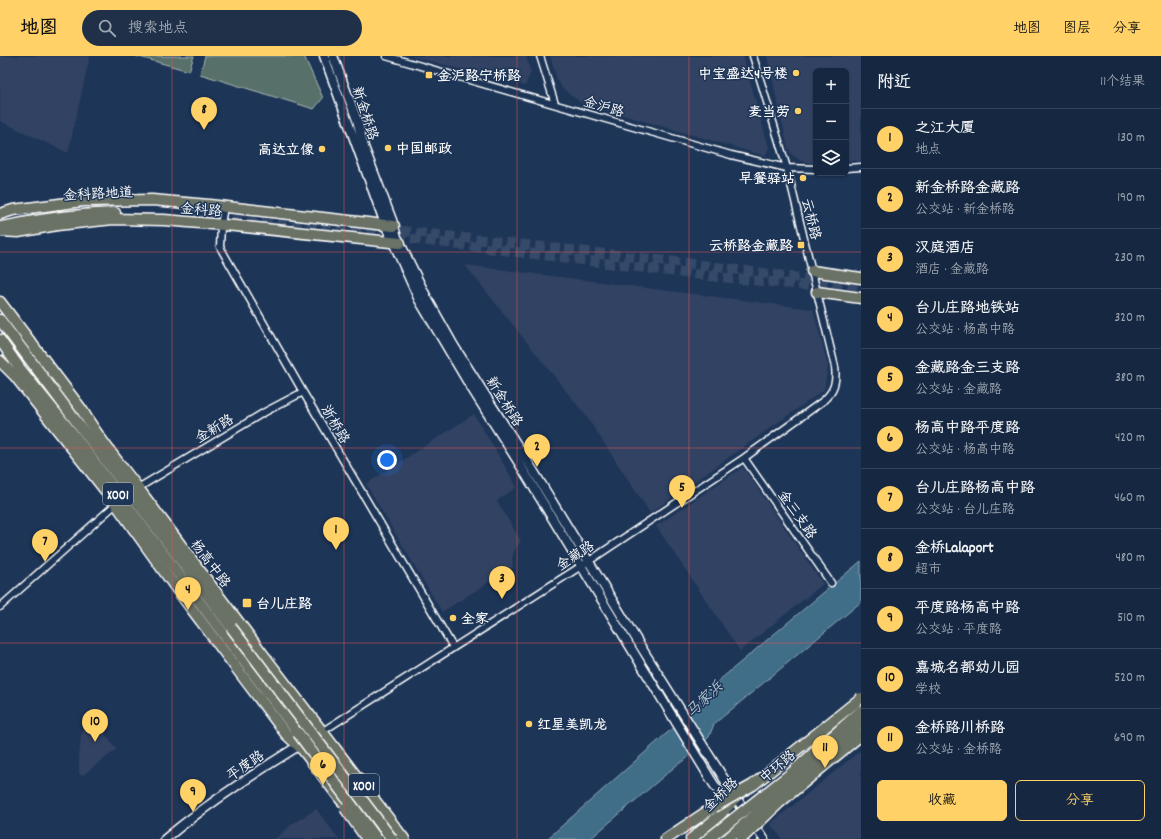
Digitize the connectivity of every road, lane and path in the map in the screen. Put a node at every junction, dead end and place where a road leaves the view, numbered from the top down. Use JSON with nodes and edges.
{"nodes":[{"id":1,"x":324,"y":56,"type":"edge"},
{"id":2,"x":333,"y":56,"type":"edge"},
{"id":3,"x":386,"y":56,"type":"edge"},
{"id":4,"x":540,"y":56,"type":"edge"},
{"id":5,"x":753,"y":56,"type":"edge"},
{"id":6,"x":555,"y":104,"type":"junction"},
{"id":7,"x":861,"y":167,"type":"edge"},
{"id":8,"x":787,"y":168,"type":"junction"},
{"id":9,"x":849,"y":168,"type":"edge"},
{"id":10,"x":813,"y":169,"type":"edge"},
{"id":11,"x":224,"y":206,"type":"junction"},
{"id":12,"x":186,"y":212,"type":"tunnel mouth"},
{"id":13,"x":0,"y":214,"type":"edge"},
{"id":14,"x":0,"y":218,"type":"edge"},
{"id":15,"x":16,"y":220,"type":"junction"},
{"id":16,"x":221,"y":224,"type":"junction"},
{"id":17,"x":389,"y":225,"type":"junction"},
{"id":18,"x":0,"y":227,"type":"edge"},
{"id":19,"x":0,"y":230,"type":"edge"},
{"id":20,"x":396,"y":243,"type":"junction"},
{"id":21,"x":812,"y":271,"type":"junction"},
{"id":22,"x":861,"y":278,"type":"edge"},
{"id":23,"x":817,"y":292,"type":"junction"},
{"id":24,"x":861,"y":298,"type":"edge"},
{"id":25,"x":0,"y":302,"type":"edge"},
{"id":26,"x":0,"y":320,"type":"edge"},
{"id":27,"x":0,"y":341,"type":"edge"},
{"id":28,"x":0,"y":361,"type":"edge"},
{"id":29,"x":833,"y":389,"type":"joint"},
{"id":30,"x":303,"y":392,"type":"junction"},
{"id":31,"x":93,"y":429,"type":"junction"},
{"id":32,"x":744,"y":458,"type":"junction"},
{"id":33,"x":118,"y":476,"type":"junction"},
{"id":34,"x":138,"y":488,"type":"junction"},
{"id":35,"x":113,"y":506,"type":"junction"},
{"id":36,"x":153,"y":522,"type":"junction"},
{"id":37,"x":133,"y":528,"type":"junction"},
{"id":38,"x":589,"y":561,"type":"junction"},
{"id":39,"x":581,"y":566,"type":"junction"},
{"id":40,"x":202,"y":574,"type":"junction"},
{"id":41,"x":831,"y":583,"type":"dead end"},
{"id":42,"x":194,"y":595,"type":"junction"},
{"id":43,"x":0,"y":607,"type":"edge"},
{"id":44,"x":453,"y":647,"type":"junction"},
{"id":45,"x":861,"y":692,"type":"edge"},
{"id":46,"x":861,"y":698,"type":"edge"},
{"id":47,"x":861,"y":712,"type":"edge"},
{"id":48,"x":861,"y":723,"type":"edge"},
{"id":49,"x":861,"y":729,"type":"edge"},
{"id":50,"x":323,"y":731,"type":"junction"},
{"id":51,"x":298,"y":733,"type":"junction"},
{"id":52,"x":861,"y":735,"type":"edge"},
{"id":53,"x":298,"y":746,"type":"junction"},
{"id":54,"x":336,"y":766,"type":"junction"},
{"id":55,"x":736,"y":798,"type":"junction"},
{"id":56,"x":779,"y":803,"type":"junction"},
{"id":57,"x":731,"y":810,"type":"junction"},
{"id":58,"x":750,"y":817,"type":"junction"},
{"id":59,"x":743,"y":826,"type":"junction"},
{"id":60,"x":669,"y":837,"type":"edge"},
{"id":61,"x":165,"y":839,"type":"edge"},
{"id":62,"x":367,"y":839,"type":"edge"},
{"id":63,"x":372,"y":839,"type":"edge"},
{"id":64,"x":377,"y":839,"type":"edge"},
{"id":65,"x":392,"y":839,"type":"edge"},
{"id":66,"x":396,"y":839,"type":"edge"},
{"id":67,"x":404,"y":839,"type":"edge"},
{"id":68,"x":691,"y":839,"type":"edge"},
{"id":69,"x":707,"y":839,"type":"edge"},
{"id":70,"x":721,"y":839,"type":"edge"},
{"id":71,"x":727,"y":839,"type":"edge"},
{"id":72,"x":731,"y":839,"type":"edge"},
{"id":73,"x":735,"y":839,"type":"edge"},
{"id":74,"x":741,"y":839,"type":"edge"},
{"id":75,"x":753,"y":839,"type":"edge"},
{"id":76,"x":764,"y":839,"type":"edge"}],
"edges":[{"from":1,"to":17,"type":"street","name":"新金桥路"},
{"from":2,"to":17,"type":"street","name":"新金桥路"},
{"from":3,"to":6,"type":"street","name":"金沪路"},
{"from":4,"to":6,"type":"street"},
{"from":5,"to":8,"type":"street","name":"云桥路"},
{"from":6,"to":8,"type":"street","name":"金沪路"},
{"from":7,"to":9,"type":"street"},
{"from":8,"to":10,"type":"street","name":"金沪路"},
{"from":8,"to":21,"type":"street","name":"云桥路"},
{"from":11,"to":13,"type":"main road","name":"金科路"},
{"from":11,"to":16,"type":"street","name":"浙桥路"},
{"from":11,"to":17,"type":"main road","name":"金科路"},
{"from":12,"to":15,"type":"main road","name":"金科路地道"},
{"from":14,"to":15,"type":"main road"},
{"from":15,"to":18,"type":"main road"},
{"from":16,"to":19,"type":"main road","name":"金科路"},
{"from":16,"to":20,"type":"main road","name":"金科路"},
{"from":16,"to":30,"type":"street","name":"浙桥路"},
{"from":17,"to":20,"type":"street","name":"新金桥路"},
{"from":20,"to":38,"type":"street","name":"新金桥路"},
{"from":20,"to":39,"type":"street","name":"新金桥路"},
{"from":21,"to":22,"type":"main road"},
{"from":21,"to":23,"type":"street","name":"云桥路"},
{"from":23,"to":24,"type":"main road"},
{"from":23,"to":29,"type":"street","name":"云桥路"},
{"from":25,"to":31,"type":"main road","name":"杨高中路","number":"X001"},
{"from":26,"to":33,"type":"main road","name":"杨高中路","number":"X001"},
{"from":27,"to":42,"type":"main road","number":"X001"},
{"from":28,"to":35,"type":"main road","number":"X001"},
{"from":29,"to":32,"type":"street","name":"金藏路"},
{"from":30,"to":34,"type":"street","name":"金新路"},
{"from":30,"to":44,"type":"street","name":"浙桥路"},
{"from":31,"to":33,"type":"main road"},
{"from":31,"to":34,"type":"main road","name":"杨高中路","number":"X001"},
{"from":32,"to":38,"type":"street","name":"金藏路"},
{"from":32,"to":41,"type":"street","name":"金三支路"},
{"from":33,"to":36,"type":"main road","name":"杨高中路","number":"X001"},
{"from":34,"to":40,"type":"main road","name":"杨高中路","number":"X001"},
{"from":35,"to":37,"type":"main road","number":"X001"},
{"from":35,"to":43,"type":"street"},
{"from":36,"to":40,"type":"main road"},
{"from":36,"to":54,"type":"main road","name":"杨高中路","number":"X001","bridge":true},
{"from":37,"to":42,"type":"main road"},
{"from":37,"to":53,"type":"main road","number":"X001"},
{"from":38,"to":39,"type":"street","name":"金藏路"},
{"from":38,"to":55,"type":"street","name":"新金桥路"},
{"from":39,"to":44,"type":"street","name":"金藏路"},
{"from":39,"to":57,"type":"street","name":"新金桥路"},
{"from":40,"to":50,"type":"main road","name":"杨高中路","number":"X001"},
{"from":42,"to":51,"type":"main road","number":"X001"},
{"from":44,"to":50,"type":"street","name":"金藏路"},
{"from":45,"to":55,"type":"main road","name":"金桥路"},
{"from":46,"to":60,"type":"main road","bridge":true},
{"from":47,"to":69,"type":"main road","name":"中环路","bridge":true},
{"from":48,"to":71,"type":"main road","name":"中环路","bridge":true},
{"from":49,"to":58,"type":"main road"},
{"from":50,"to":53,"type":"street","name":"平度路"},
{"from":50,"to":67,"type":"main road","name":"杨高中路","number":"X001"},
{"from":51,"to":62,"type":"main road","bridge":true},
{"from":51,"to":64,"type":"main road","number":"X001","bridge":true},
{"from":52,"to":56,"type":"main road","bridge":true},
{"from":53,"to":61,"type":"street","name":"平度路"},
{"from":53,"to":63,"type":"main road","number":"X001"},
{"from":54,"to":65,"type":"main road","name":"杨高中路","number":"X001","bridge":true},
{"from":54,"to":66,"type":"main road","bridge":true},
{"from":55,"to":57,"type":"main road"},
{"from":55,"to":58,"type":"street","name":"新金桥路"},
{"from":56,"to":72,"type":"main road","bridge":true},
{"from":56,"to":74,"type":"main road","bridge":true},
{"from":57,"to":59,"type":"street","name":"新金桥路"},
{"from":57,"to":68,"type":"main road","name":"金桥路"},
{"from":57,"to":69,"type":"main road"},
{"from":58,"to":59,"type":"main road"},
{"from":58,"to":76,"type":"street","name":"新金桥路"},
{"from":59,"to":70,"type":"main road"},
{"from":59,"to":73,"type":"main road"},
{"from":59,"to":75,"type":"street","name":"新金桥路"}]}
